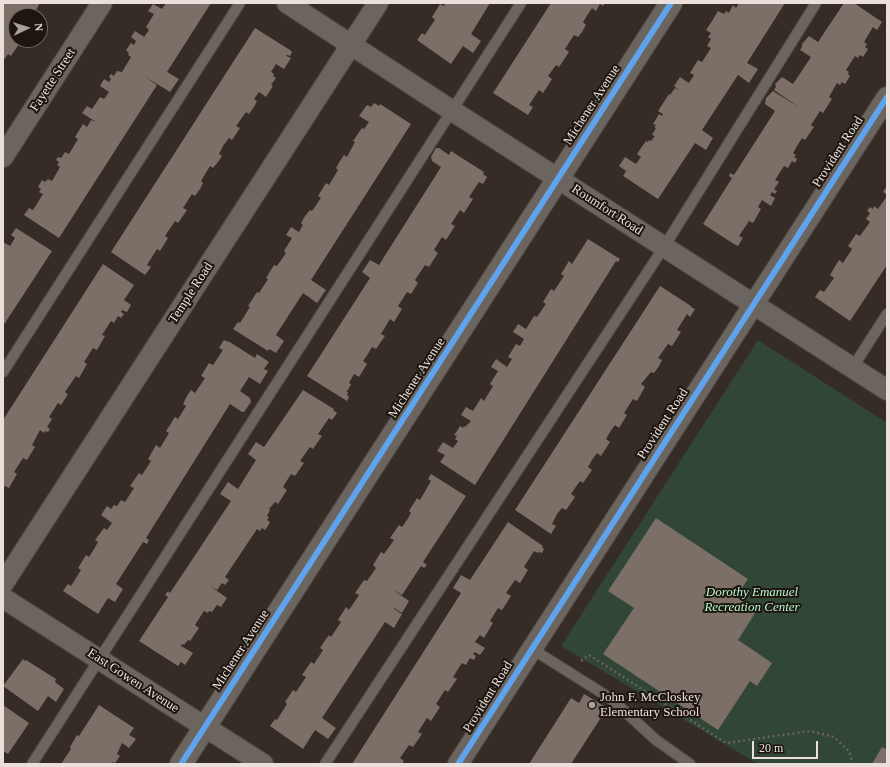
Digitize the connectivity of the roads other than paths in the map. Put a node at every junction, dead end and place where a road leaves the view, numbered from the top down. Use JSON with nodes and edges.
{"nodes":[{"id":1,"x":102,"y":3,"type":"edge"},
{"id":2,"x":240,"y":3,"type":"edge"},
{"id":3,"x":287,"y":3,"type":"edge"},
{"id":4,"x":378,"y":3,"type":"edge"},
{"id":5,"x":521,"y":3,"type":"edge"},
{"id":6,"x":670,"y":3,"type":"edge"},
{"id":7,"x":816,"y":3,"type":"edge"},
{"id":8,"x":352,"y":45,"type":"junction"},
{"id":9,"x":887,"y":98,"type":"edge"},
{"id":10,"x":451,"y":110,"type":"junction"},
{"id":11,"x":3,"y":157,"type":"edge"},
{"id":12,"x":558,"y":178,"type":"junction"},
{"id":13,"x":664,"y":247,"type":"junction"},
{"id":14,"x":754,"y":304,"type":"junction"},
{"id":15,"x":887,"y":314,"type":"edge"},
{"id":16,"x":853,"y":367,"type":"junction"},
{"id":17,"x":3,"y":372,"type":"edge"},
{"id":18,"x":887,"y":390,"type":"edge"},
{"id":19,"x":3,"y":584,"type":"edge"},
{"id":20,"x":3,"y":598,"type":"edge"},
{"id":21,"x":532,"y":649,"type":"junction"},
{"id":22,"x":99,"y":660,"type":"junction"},
{"id":23,"x":204,"y":727,"type":"junction"},
{"id":24,"x":32,"y":764,"type":"edge"},
{"id":25,"x":181,"y":764,"type":"edge"},
{"id":26,"x":263,"y":764,"type":"edge"},
{"id":27,"x":325,"y":764,"type":"edge"},
{"id":28,"x":458,"y":764,"type":"edge"},
{"id":29,"x":690,"y":764,"type":"edge"}],
"edges":[{"from":1,"to":11,"type":"street","name":"Fayette Street"},
{"from":2,"to":17,"type":"lane"},
{"from":3,"to":8,"type":"street","name":"Roumfort Road"},
{"from":4,"to":8,"type":"street","name":"Temple Road"},
{"from":5,"to":10,"type":"lane"},
{"from":6,"to":12,"type":"street","name":"Michener Avenue"},
{"from":7,"to":13,"type":"lane"},
{"from":8,"to":10,"type":"street","name":"Roumfort Road"},
{"from":8,"to":19,"type":"street","name":"Temple Road"},
{"from":9,"to":14,"type":"street","name":"Provident Road"},
{"from":10,"to":12,"type":"street","name":"Roumfort Road"},
{"from":10,"to":22,"type":"lane"},
{"from":12,"to":13,"type":"street","name":"Roumfort Road"},
{"from":12,"to":23,"type":"street","name":"Michener Avenue"},
{"from":13,"to":14,"type":"street","name":"Roumfort Road"},
{"from":13,"to":27,"type":"lane"},
{"from":14,"to":16,"type":"street","name":"Roumfort Road"},
{"from":14,"to":21,"type":"street","name":"Provident Road"},
{"from":15,"to":16,"type":"lane"},
{"from":16,"to":18,"type":"street","name":"Roumfort Road"},
{"from":20,"to":22,"type":"street","name":"East Gowen Avenue"},
{"from":21,"to":28,"type":"street","name":"Provident Road"},
{"from":21,"to":29,"type":"lane"},
{"from":22,"to":23,"type":"street","name":"East Gowen Avenue"},
{"from":22,"to":24,"type":"lane"},
{"from":23,"to":25,"type":"street","name":"Michener Avenue"},
{"from":23,"to":26,"type":"street","name":"East Gowen Avenue"}]}
